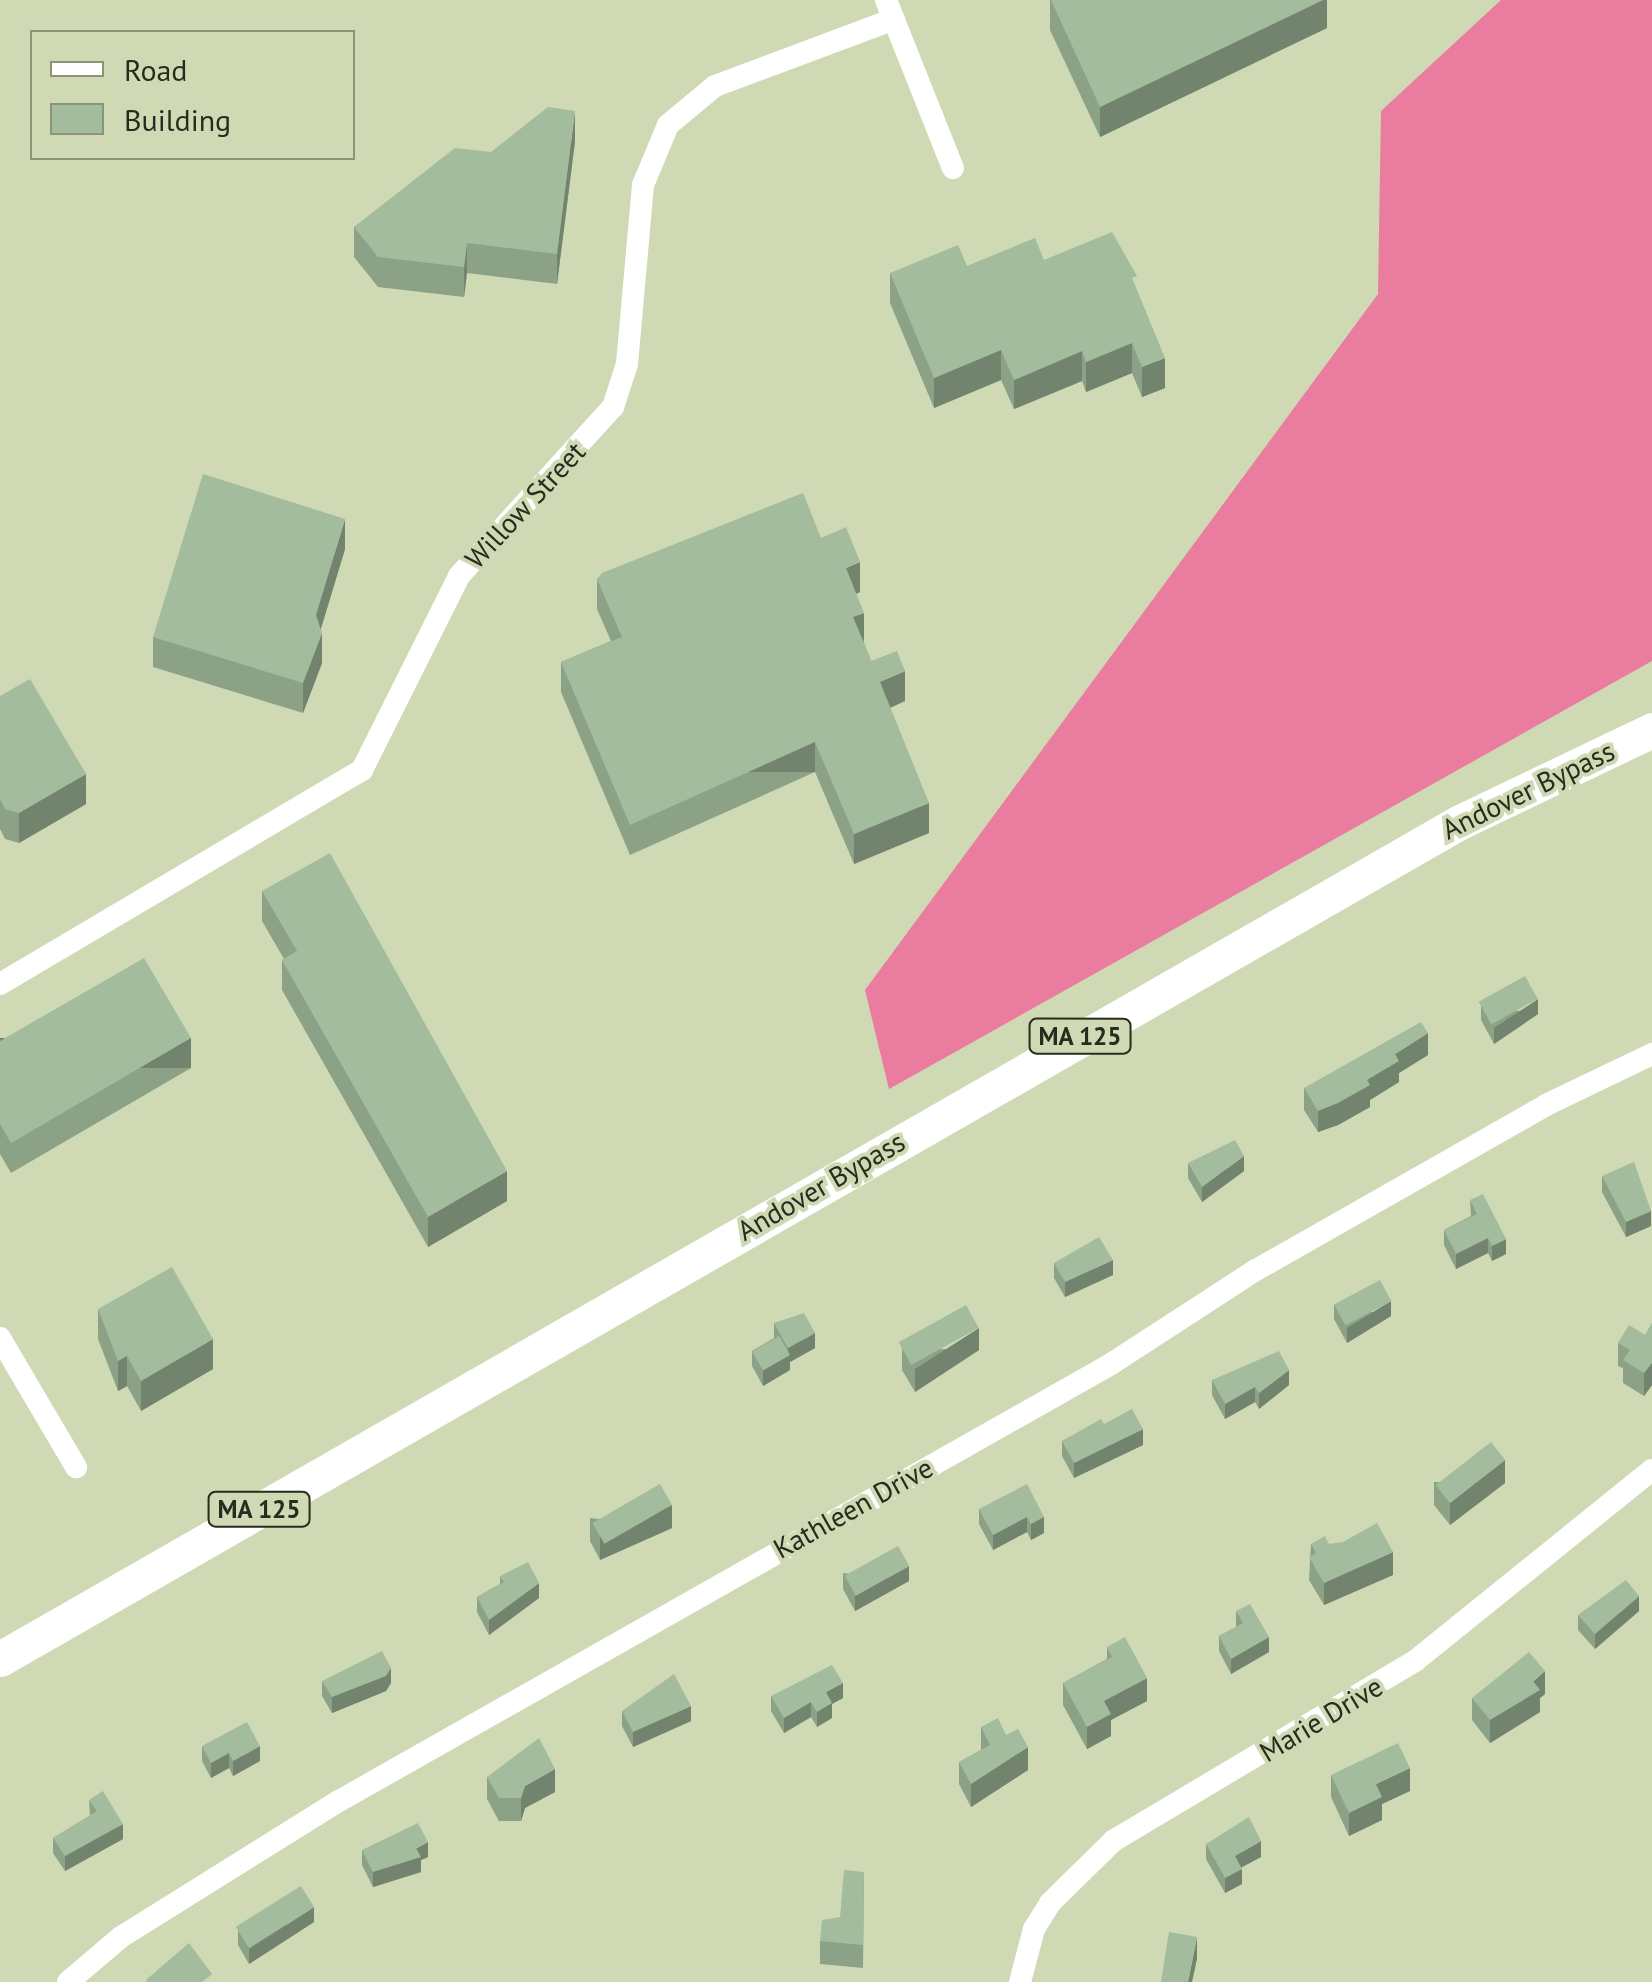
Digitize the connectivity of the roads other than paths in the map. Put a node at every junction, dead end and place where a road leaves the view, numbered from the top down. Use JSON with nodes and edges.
{"nodes":[{"id":1,"x":890,"y":10,"type":"edge"},
{"id":2,"x":953,"y":168,"type":"dead end"},
{"id":3,"x":1652,"y":730,"type":"edge"},
{"id":4,"x":0,"y":984,"type":"edge"},
{"id":5,"x":1651,"y":1058,"type":"edge"},
{"id":6,"x":0,"y":1338,"type":"edge"},
{"id":7,"x":76,"y":1467,"type":"dead end"},
{"id":8,"x":1652,"y":1470,"type":"edge"},
{"id":9,"x":0,"y":1659,"type":"edge"},
{"id":10,"x":68,"y":1982,"type":"edge"},
{"id":11,"x":1020,"y":1982,"type":"edge"}],
"edges":[{"from":1,"to":2,"type":"street"},
{"from":1,"to":4,"type":"street","name":"Willow Street"},
{"from":3,"to":9,"type":"main road","name":"Andover Bypass","number":"MA 125"},
{"from":5,"to":10,"type":"street","name":"Kathleen Drive"},
{"from":6,"to":7,"type":"street"},
{"from":8,"to":11,"type":"street","name":"Marie Drive"}]}
